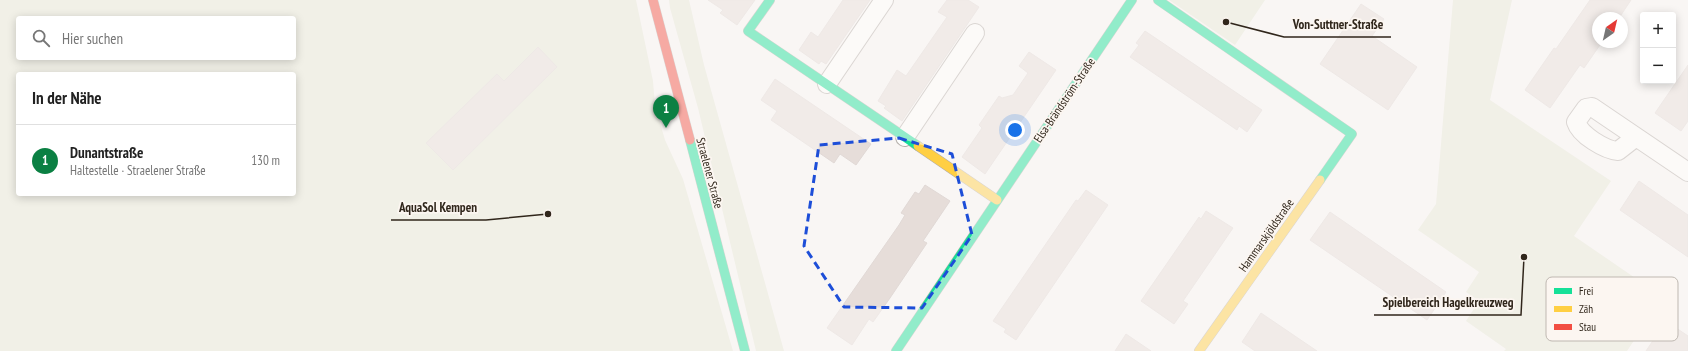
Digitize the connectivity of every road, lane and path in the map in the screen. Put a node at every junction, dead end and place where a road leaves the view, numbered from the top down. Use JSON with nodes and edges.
{"nodes":[{"id":1,"x":653,"y":0,"type":"edge"},
{"id":2,"x":770,"y":0,"type":"edge"},
{"id":3,"x":884,"y":0,"type":"edge"},
{"id":4,"x":1132,"y":0,"type":"edge"},
{"id":5,"x":1158,"y":0,"type":"edge"},
{"id":6,"x":975,"y":33,"type":"dead end"},
{"id":7,"x":827,"y":84,"type":"junction"},
{"id":8,"x":905,"y":137,"type":"junction"},
{"id":9,"x":1636,"y":137,"type":"dead end"},
{"id":10,"x":1688,"y":172,"type":"edge"},
{"id":11,"x":997,"y":200,"type":"junction"},
{"id":12,"x":745,"y":351,"type":"edge"},
{"id":13,"x":896,"y":351,"type":"edge"},
{"id":14,"x":1199,"y":351,"type":"edge"}],
"edges":[{"from":1,"to":12,"type":"street","name":"Straelener Straße"},
{"from":2,"to":7,"type":"street"},
{"from":3,"to":7,"type":"street"},
{"from":4,"to":11,"type":"street","name":"Elsa-Brändström-Straße"},
{"from":5,"to":14,"type":"street","name":"Hammarskjöldstraße"},
{"from":6,"to":8,"type":"street"},
{"from":7,"to":8,"type":"street"},
{"from":8,"to":11,"type":"street"},
{"from":9,"to":10,"type":"street"},
{"from":11,"to":13,"type":"street","name":"Elsa-Brändström-Straße"}]}
